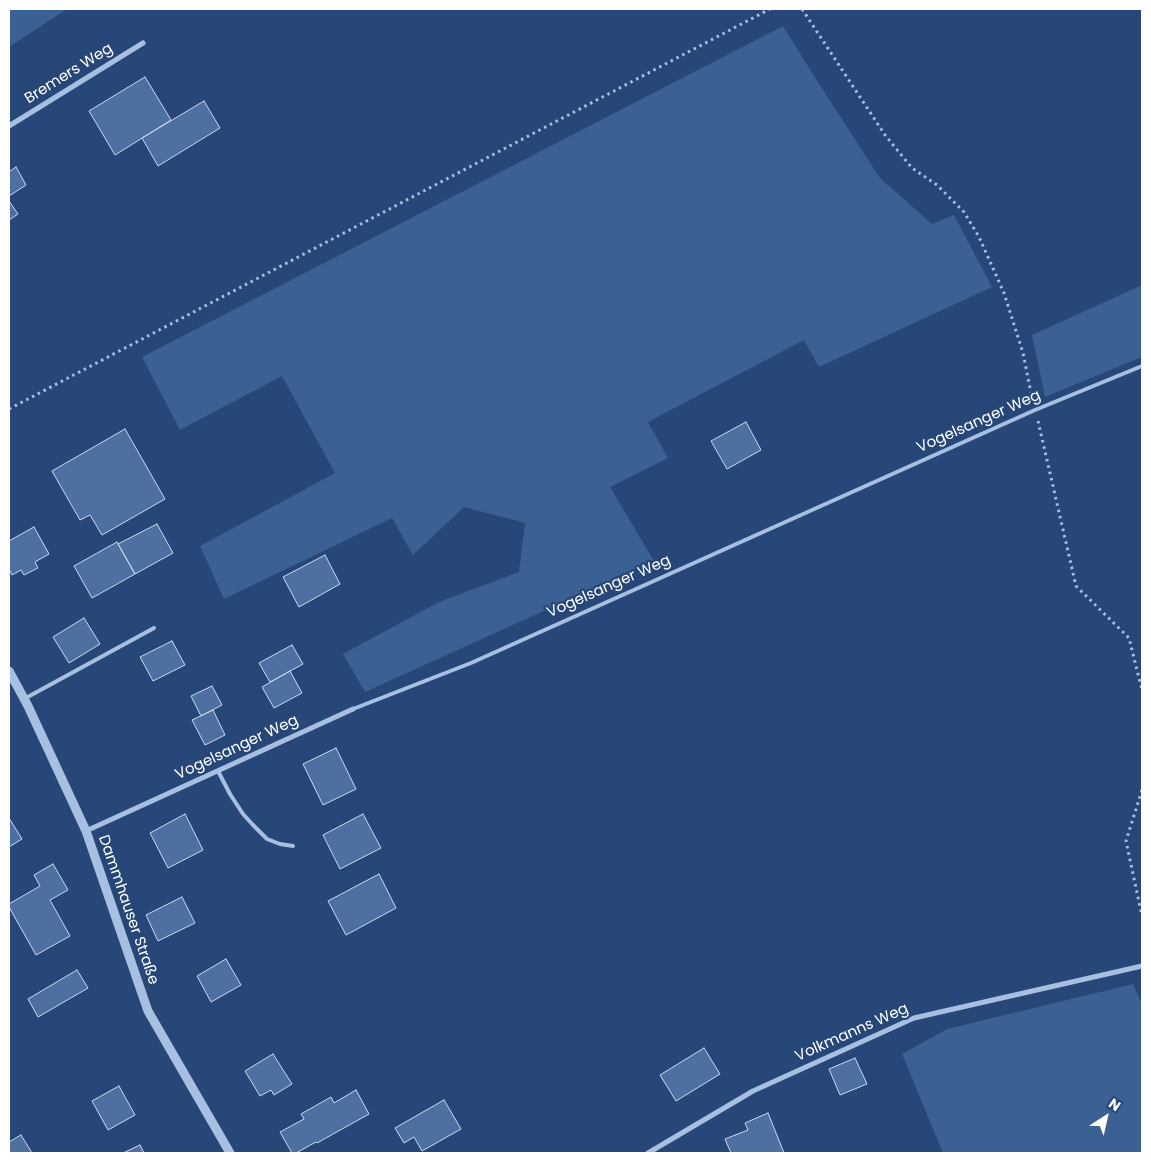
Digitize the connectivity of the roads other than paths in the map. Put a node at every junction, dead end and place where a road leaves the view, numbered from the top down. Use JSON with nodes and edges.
{"nodes":[{"id":1,"x":143,"y":43,"type":"dead end"},
{"id":2,"x":9,"y":126,"type":"edge"},
{"id":3,"x":1142,"y":366,"type":"edge"},
{"id":4,"x":154,"y":628,"type":"dead end"},
{"id":5,"x":9,"y":671,"type":"edge"},
{"id":6,"x":24,"y":699,"type":"junction"},
{"id":7,"x":353,"y":709,"type":"joint"},
{"id":8,"x":218,"y":771,"type":"junction"},
{"id":9,"x":86,"y":831,"type":"junction"},
{"id":10,"x":293,"y":846,"type":"dead end"},
{"id":11,"x":1142,"y":966,"type":"edge"},
{"id":12,"x":230,"y":1153,"type":"edge"},
{"id":13,"x":648,"y":1153,"type":"edge"}],
"edges":[{"from":1,"to":2,"type":"street","name":"Bremers Weg"},
{"from":3,"to":7,"type":"lane","name":"Vogelsanger Weg"},
{"from":4,"to":6,"type":"lane"},
{"from":5,"to":6,"type":"street","name":"Dammhauser Straße"},
{"from":6,"to":9,"type":"street","name":"Dammhauser Straße"},
{"from":7,"to":8,"type":"street","name":"Vogelsanger Weg"},
{"from":8,"to":9,"type":"street","name":"Vogelsanger Weg"},
{"from":8,"to":10,"type":"lane"},
{"from":9,"to":12,"type":"street","name":"Dammhauser Straße"},
{"from":11,"to":13,"type":"street","name":"Volkmanns Weg"}]}
